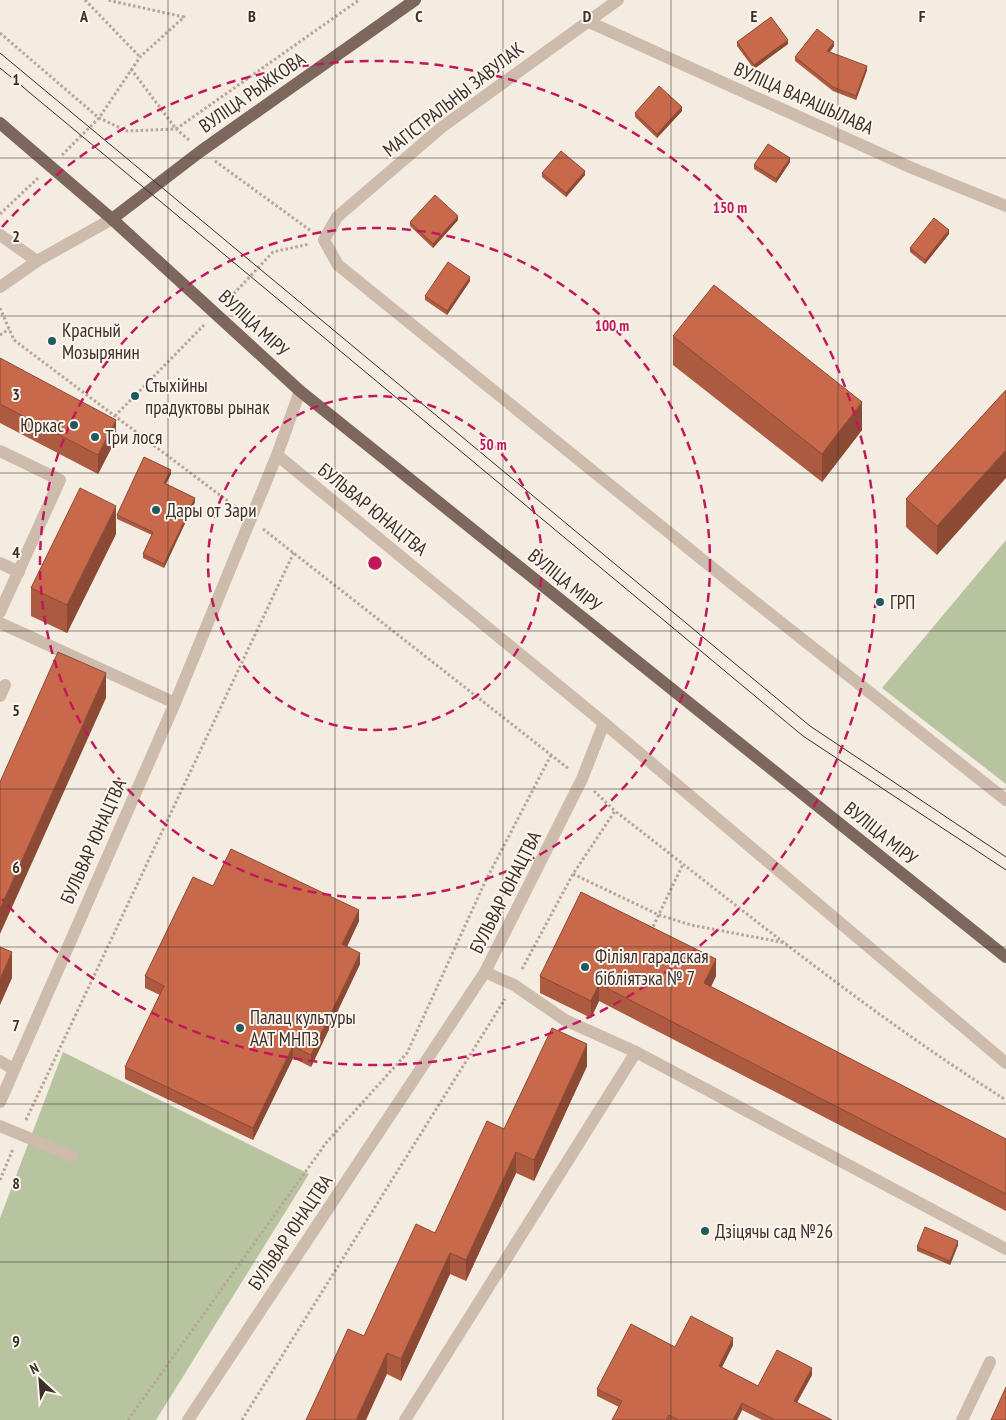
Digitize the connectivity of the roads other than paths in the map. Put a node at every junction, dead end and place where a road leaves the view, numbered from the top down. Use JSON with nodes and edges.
{"nodes":[{"id":1,"x":415,"y":0,"type":"edge"},
{"id":2,"x":618,"y":0,"type":"edge"},
{"id":3,"x":587,"y":21,"type":"junction"},
{"id":4,"x":0,"y":123,"type":"edge"},
{"id":5,"x":1006,"y":206,"type":"edge"},
{"id":6,"x":112,"y":218,"type":"junction"},
{"id":7,"x":0,"y":235,"type":"edge"},
{"id":8,"x":37,"y":261,"type":"junction"},
{"id":9,"x":0,"y":287,"type":"edge"},
{"id":10,"x":300,"y":391,"type":"junction"},
{"id":11,"x":0,"y":452,"type":"edge"},
{"id":12,"x":277,"y":455,"type":"junction"},
{"id":13,"x":0,"y":563,"type":"edge"},
{"id":14,"x":18,"y":572,"type":"junction"},
{"id":15,"x":0,"y":612,"type":"edge"},
{"id":16,"x":0,"y":623,"type":"edge"},
{"id":17,"x":174,"y":703,"type":"junction"},
{"id":18,"x":604,"y":723,"type":"junction"},
{"id":19,"x":1006,"y":800,"type":"edge"},
{"id":20,"x":1006,"y":957,"type":"edge"},
{"id":21,"x":486,"y":972,"type":"junction"},
{"id":22,"x":636,"y":1052,"type":"junction"},
{"id":23,"x":0,"y":1061,"type":"edge"},
{"id":24,"x":1006,"y":1063,"type":"edge"},
{"id":25,"x":13,"y":1068,"type":"junction"},
{"id":26,"x":0,"y":1102,"type":"edge"},
{"id":27,"x":0,"y":1126,"type":"edge"},
{"id":28,"x":72,"y":1156,"type":"dead end"},
{"id":29,"x":1006,"y":1249,"type":"edge"},
{"id":30,"x":990,"y":1362,"type":"dead end"},
{"id":31,"x":409,"y":1418,"type":"edge"},
{"id":32,"x":188,"y":1420,"type":"edge"},
{"id":33,"x":962,"y":1420,"type":"edge"}],
"edges":[{"from":1,"to":6,"type":"main road","name":"ВУЛІЦА РЫЖКОВА"},
{"from":2,"to":3,"type":"street","name":"МАГІСТРАЛЬНЫ ЗАВУЛАК"},
{"from":3,"to":5,"type":"street","name":"ВУЛІЦА ВАРАШЫЛАВА"},
{"from":3,"to":19,"type":"street","name":"МАГІСТРАЛЬНЫ ЗАВУЛАК"},
{"from":4,"to":6,"type":"main road","name":"ВУЛІЦА МІРУ"},
{"from":6,"to":8,"type":"street"},
{"from":6,"to":10,"type":"main road","name":"ВУЛІЦА МІРУ"},
{"from":7,"to":8,"type":"street"},
{"from":8,"to":9,"type":"street"},
{"from":10,"to":12,"type":"street","name":"БУЛЬВАР ЮНАЦТВА"},
{"from":10,"to":20,"type":"main road","name":"ВУЛІЦА МІРУ"},
{"from":11,"to":14,"type":"street"},
{"from":12,"to":17,"type":"street","name":"БУЛЬВАР ЮНАЦТВА"},
{"from":12,"to":18,"type":"street","name":"БУЛЬВАР ЮНАЦТВА"},
{"from":13,"to":14,"type":"street"},
{"from":14,"to":15,"type":"street"},
{"from":16,"to":17,"type":"street"},
{"from":17,"to":25,"type":"street","name":"БУЛЬВАР ЮНАЦТВА"},
{"from":18,"to":21,"type":"street","name":"БУЛЬВАР ЮНАЦТВА"},
{"from":18,"to":24,"type":"street"},
{"from":21,"to":22,"type":"street"},
{"from":21,"to":32,"type":"street","name":"БУЛЬВАР ЮНАЦТВА"},
{"from":22,"to":29,"type":"street"},
{"from":22,"to":31,"type":"street"},
{"from":23,"to":25,"type":"street"},
{"from":25,"to":26,"type":"street","name":"БУЛЬВАР ЮНАЦТВА"},
{"from":27,"to":28,"type":"street"},
{"from":30,"to":33,"type":"street"}]}
